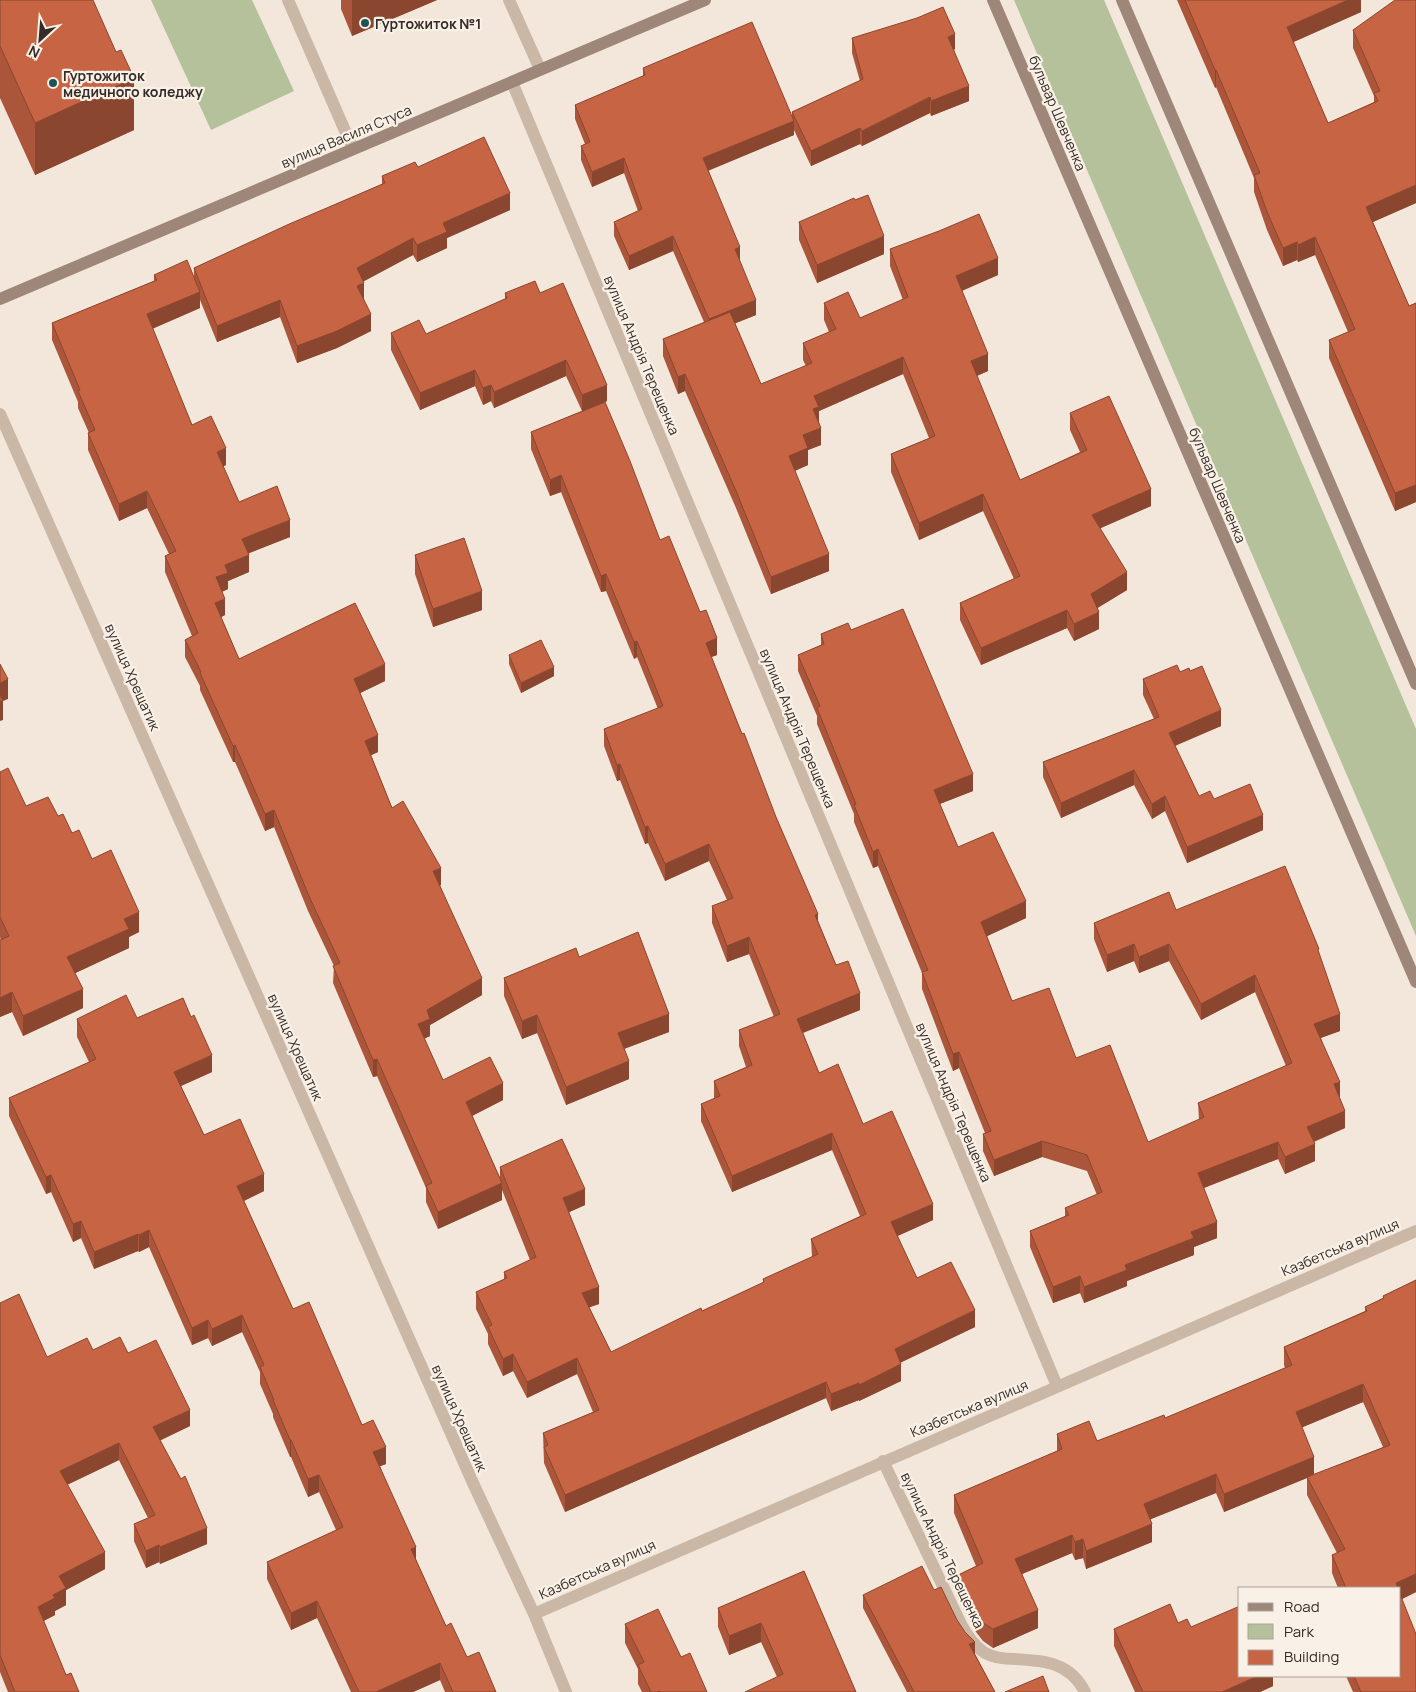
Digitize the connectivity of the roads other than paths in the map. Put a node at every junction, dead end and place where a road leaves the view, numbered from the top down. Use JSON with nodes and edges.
{"nodes":[{"id":1,"x":288,"y":0,"type":"edge"},
{"id":2,"x":509,"y":0,"type":"edge"},
{"id":3,"x":705,"y":0,"type":"edge"},
{"id":4,"x":993,"y":0,"type":"edge"},
{"id":5,"x":1122,"y":0,"type":"edge"},
{"id":6,"x":540,"y":69,"type":"junction"},
{"id":7,"x":512,"y":82,"type":"junction"},
{"id":8,"x":354,"y":149,"type":"junction"},
{"id":9,"x":0,"y":300,"type":"edge"},
{"id":10,"x":0,"y":414,"type":"edge"},
{"id":11,"x":1416,"y":684,"type":"edge"},
{"id":12,"x":1416,"y":982,"type":"edge"},
{"id":13,"x":1416,"y":1231,"type":"edge"},
{"id":14,"x":1056,"y":1386,"type":"junction"},
{"id":15,"x":883,"y":1461,"type":"junction"},
{"id":16,"x":534,"y":1614,"type":"junction"},
{"id":17,"x":566,"y":1692,"type":"edge"},
{"id":18,"x":1085,"y":1692,"type":"edge"}],
"edges":[{"from":1,"to":8,"type":"street"},
{"from":2,"to":6,"type":"street"},
{"from":3,"to":6,"type":"main road","name":"вулиця Василя Стуса"},
{"from":4,"to":12,"type":"main road","name":"бульвар Шевченка"},
{"from":5,"to":11,"type":"main road"},
{"from":6,"to":7,"type":"main road","name":"вулиця Василя Стуса"},
{"from":7,"to":8,"type":"main road","name":"вулиця Василя Стуса"},
{"from":7,"to":14,"type":"street","name":"вулиця Андрія Терещенка"},
{"from":8,"to":9,"type":"main road","name":"вулиця Василя Стуса"},
{"from":10,"to":16,"type":"street","name":"вулиця Хрещатик"},
{"from":13,"to":14,"type":"street","name":"Казбетська вулиця"},
{"from":14,"to":15,"type":"street","name":"Казбетська вулиця"},
{"from":15,"to":16,"type":"street","name":"Казбетська вулиця"},
{"from":15,"to":18,"type":"street","name":"вулиця Андрія Терещенка"},
{"from":16,"to":17,"type":"street","name":"вулиця Хрещатик"}]}
